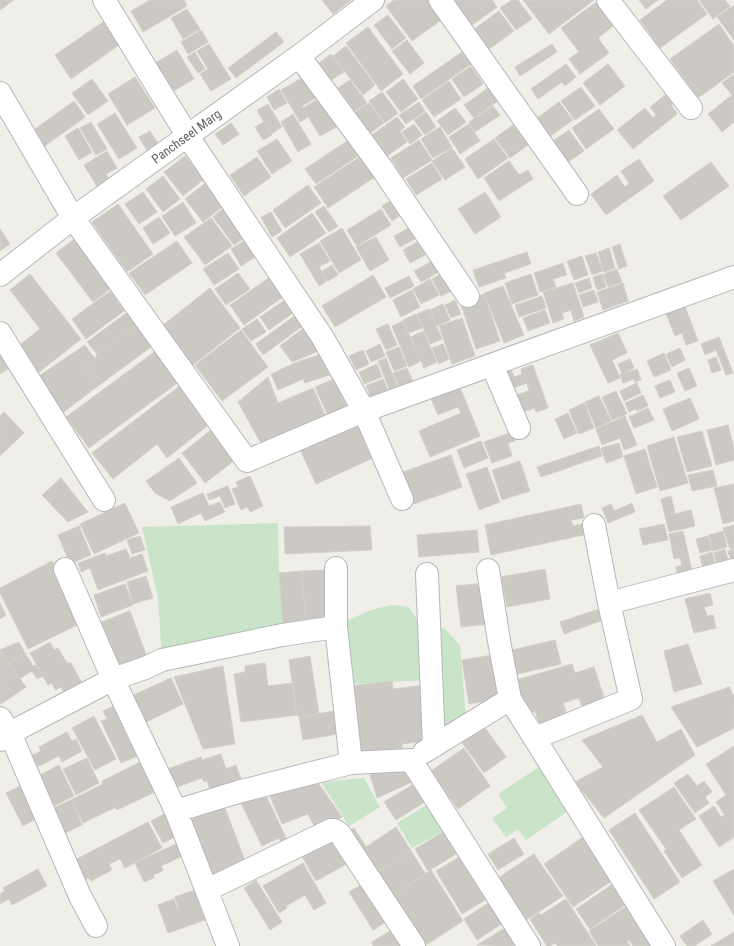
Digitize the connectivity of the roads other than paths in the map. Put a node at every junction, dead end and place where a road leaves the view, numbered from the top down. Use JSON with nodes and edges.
{"nodes":[{"id":1,"x":104,"y":0,"type":"edge"},
{"id":2,"x":373,"y":0,"type":"edge"},
{"id":3,"x":440,"y":0,"type":"edge"},
{"id":4,"x":608,"y":0,"type":"edge"},
{"id":5,"x":299,"y":56,"type":"junction"},
{"id":6,"x":0,"y":93,"type":"edge"},
{"id":7,"x":691,"y":108,"type":"dead end"},
{"id":8,"x":187,"y":135,"type":"junction"},
{"id":9,"x":577,"y":194,"type":"dead end"},
{"id":10,"x":73,"y":218,"type":"junction"},
{"id":11,"x":0,"y":275,"type":"edge"},
{"id":12,"x":734,"y":277,"type":"edge"},
{"id":13,"x":468,"y":296,"type":"dead end"},
{"id":14,"x":0,"y":333,"type":"edge"},
{"id":15,"x":492,"y":365,"type":"junction"},
{"id":16,"x":364,"y":412,"type":"junction"},
{"id":17,"x":519,"y":428,"type":"dead end"},
{"id":18,"x":402,"y":499,"type":"dead end"},
{"id":19,"x":104,"y":500,"type":"dead end"},
{"id":20,"x":594,"y":525,"type":"dead end"},
{"id":21,"x":336,"y":568,"type":"dead end"},
{"id":22,"x":65,"y":569,"type":"dead end"},
{"id":23,"x":488,"y":570,"type":"dead end"},
{"id":24,"x":734,"y":570,"type":"edge"},
{"id":25,"x":427,"y":574,"type":"dead end"},
{"id":26,"x":609,"y":603,"type":"junction"},
{"id":27,"x":336,"y":627,"type":"junction"},
{"id":28,"x":112,"y":679,"type":"junction"},
{"id":29,"x":510,"y":699,"type":"junction"},
{"id":30,"x":3,"y":730,"type":"edge"},
{"id":31,"x":535,"y":738,"type":"junction"},
{"id":32,"x":434,"y":746,"type":"junction"},
{"id":33,"x":410,"y":760,"type":"junction"},
{"id":34,"x":351,"y":763,"type":"junction"},
{"id":35,"x":176,"y":811,"type":"junction"},
{"id":36,"x":207,"y":890,"type":"junction"},
{"id":37,"x":96,"y":926,"type":"dead end"},
{"id":38,"x":228,"y":946,"type":"edge"},
{"id":39,"x":414,"y":946,"type":"edge"},
{"id":40,"x":529,"y":946,"type":"edge"},
{"id":41,"x":664,"y":946,"type":"edge"}],
"edges":[{"from":1,"to":8,"type":"street"},
{"from":2,"to":5,"type":"street","name":"Panchseel Marg"},
{"from":3,"to":9,"type":"street"},
{"from":4,"to":7,"type":"street"},
{"from":5,"to":8,"type":"street","name":"Panchseel Marg"},
{"from":5,"to":13,"type":"street"},
{"from":6,"to":10,"type":"street"},
{"from":8,"to":10,"type":"street","name":"Panchseel Marg"},
{"from":8,"to":16,"type":"street"},
{"from":10,"to":11,"type":"street","name":"Panchseel Marg"},
{"from":10,"to":16,"type":"street"},
{"from":12,"to":15,"type":"street"},
{"from":14,"to":19,"type":"street"},
{"from":15,"to":16,"type":"street"},
{"from":15,"to":17,"type":"street"},
{"from":16,"to":18,"type":"street"},
{"from":20,"to":26,"type":"street"},
{"from":21,"to":27,"type":"street"},
{"from":22,"to":28,"type":"street"},
{"from":23,"to":29,"type":"street"},
{"from":24,"to":26,"type":"street"},
{"from":25,"to":32,"type":"street"},
{"from":26,"to":31,"type":"street"},
{"from":27,"to":28,"type":"street"},
{"from":27,"to":34,"type":"street"},
{"from":28,"to":30,"type":"street"},
{"from":28,"to":35,"type":"street"},
{"from":29,"to":31,"type":"street"},
{"from":29,"to":32,"type":"street"},
{"from":30,"to":37,"type":"street"},
{"from":31,"to":41,"type":"street"},
{"from":32,"to":33,"type":"street"},
{"from":33,"to":34,"type":"street"},
{"from":33,"to":40,"type":"street"},
{"from":34,"to":35,"type":"street"},
{"from":35,"to":36,"type":"street"},
{"from":36,"to":38,"type":"street"},
{"from":36,"to":39,"type":"street"}]}
